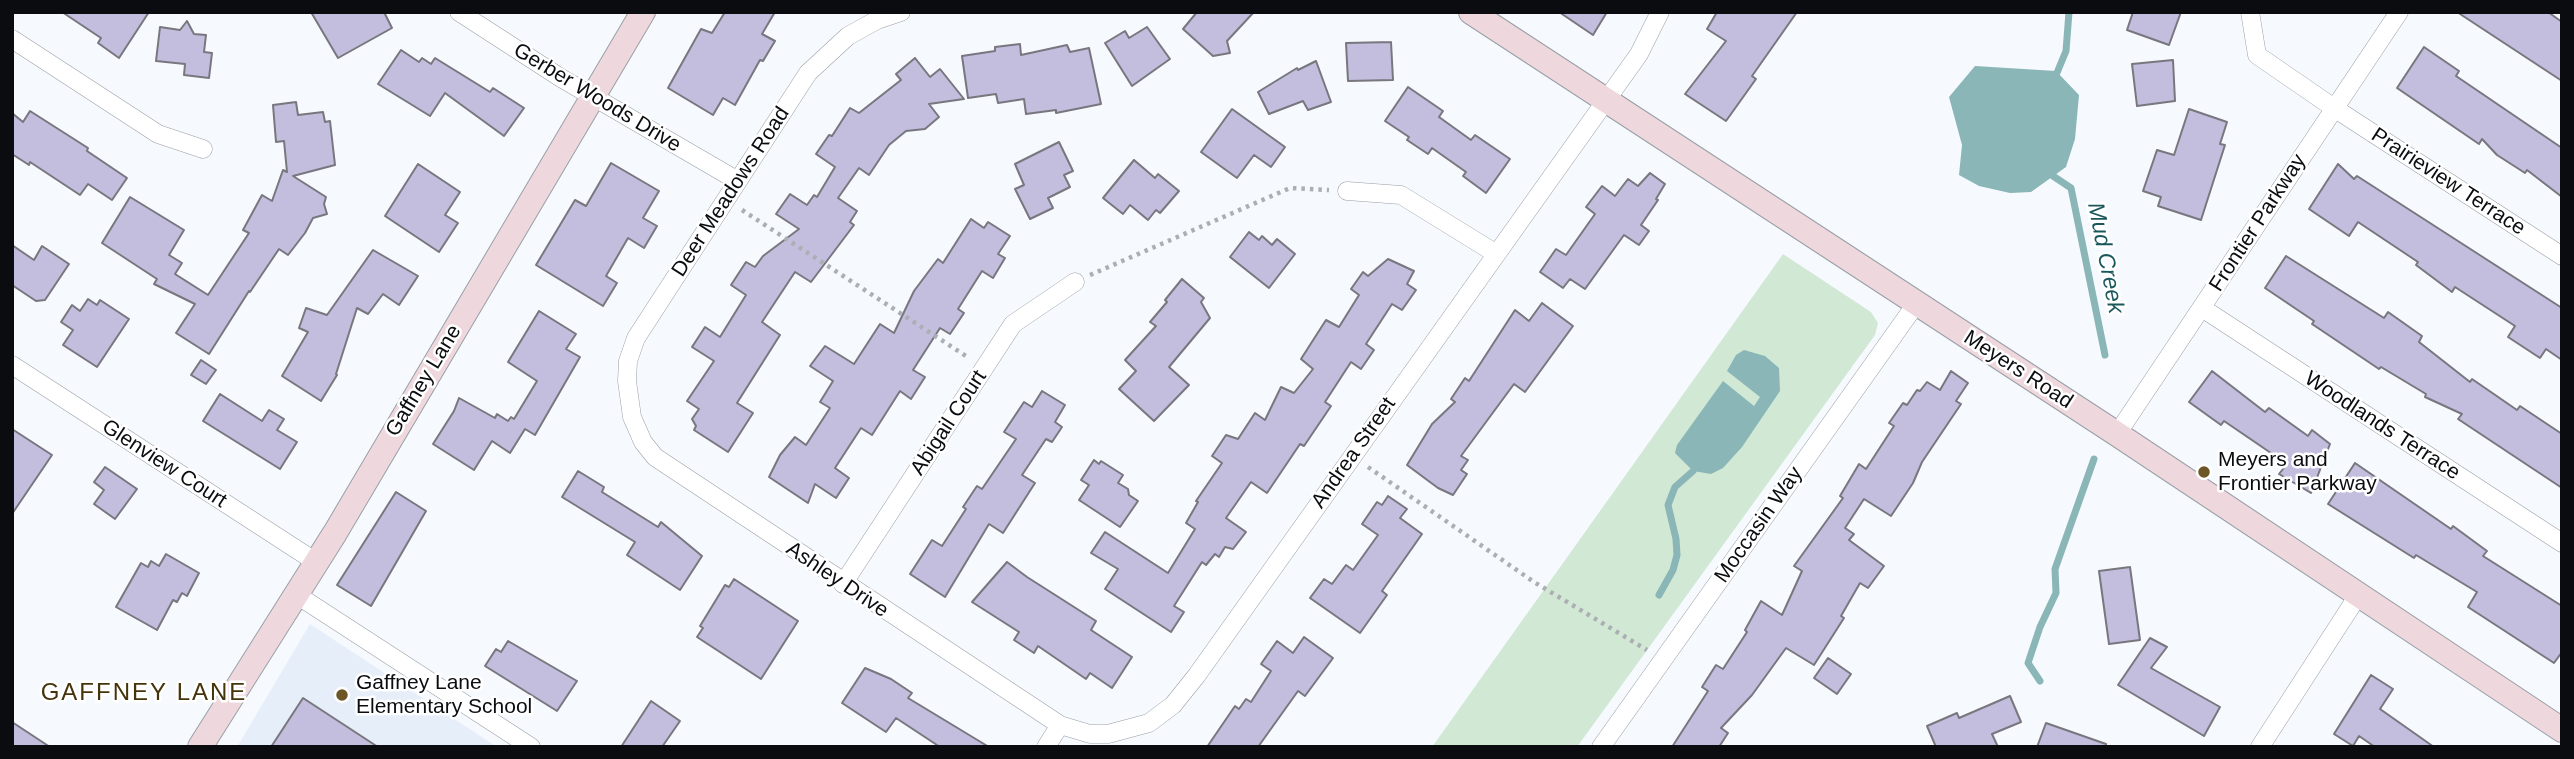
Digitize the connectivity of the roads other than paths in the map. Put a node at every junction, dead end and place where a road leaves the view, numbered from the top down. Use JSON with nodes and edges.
{"nodes":[{"id":1,"x":458,"y":12,"type":"edge"},
{"id":2,"x":643,"y":12,"type":"edge"},
{"id":3,"x":901,"y":12,"type":"edge"},
{"id":4,"x":1471,"y":12,"type":"edge"},
{"id":5,"x":1660,"y":12,"type":"edge"},
{"id":6,"x":2250,"y":12,"type":"edge"},
{"id":7,"x":2399,"y":12,"type":"edge"},
{"id":8,"x":12,"y":39,"type":"edge"},
{"id":9,"x":593,"y":96,"type":"junction"},
{"id":10,"x":1604,"y":100,"type":"junction"},
{"id":11,"x":2334,"y":108,"type":"junction"},
{"id":12,"x":203,"y":149,"type":"dead end"},
{"id":13,"x":738,"y":181,"type":"junction"},
{"id":14,"x":1347,"y":191,"type":"road end"},
{"id":15,"x":1495,"y":253,"type":"junction"},
{"id":16,"x":2562,"y":256,"type":"edge"},
{"id":17,"x":1075,"y":282,"type":"road end"},
{"id":18,"x":1916,"y":304,"type":"junction"},
{"id":19,"x":2202,"y":308,"type":"junction"},
{"id":20,"x":12,"y":365,"type":"edge"},
{"id":21,"x":632,"y":417,"type":"joint"},
{"id":22,"x":2117,"y":434,"type":"junction"},
{"id":23,"x":2562,"y":542,"type":"edge"},
{"id":24,"x":316,"y":562,"type":"junction"},
{"id":25,"x":843,"y":584,"type":"junction"},
{"id":26,"x":2359,"y":594,"type":"junction"},
{"id":27,"x":297,"y":595,"type":"junction"},
{"id":28,"x":1060,"y":725,"type":"junction"},
{"id":29,"x":2562,"y":730,"type":"edge"},
{"id":30,"x":200,"y":747,"type":"edge"},
{"id":31,"x":531,"y":747,"type":"edge"},
{"id":32,"x":1046,"y":747,"type":"edge"},
{"id":33,"x":1601,"y":747,"type":"edge"},
{"id":34,"x":2260,"y":747,"type":"edge"}],
"edges":[{"from":1,"to":9,"type":"street","name":"Gerber Woods Drive"},
{"from":2,"to":9,"type":"main road","name":"Gaffney Lane"},
{"from":3,"to":13,"type":"street","name":"Deer Meadows Road"},
{"from":4,"to":10,"type":"main road","name":"Meyers Road"},
{"from":5,"to":10,"type":"street","name":"Andrea Street"},
{"from":6,"to":11,"type":"street","name":"Prairieview Terrace"},
{"from":7,"to":11,"type":"street","name":"Frontier Parkway"},
{"from":8,"to":12,"type":"street"},
{"from":9,"to":13,"type":"street","name":"Gerber Woods Drive"},
{"from":9,"to":24,"type":"main road","name":"Gaffney Lane"},
{"from":10,"to":15,"type":"street","name":"Andrea Street"},
{"from":10,"to":18,"type":"main road","name":"Meyers Road"},
{"from":11,"to":16,"type":"street","name":"Prairieview Terrace"},
{"from":11,"to":19,"type":"street","name":"Frontier Parkway"},
{"from":13,"to":21,"type":"street","name":"Deer Meadows Road"},
{"from":14,"to":15,"type":"street"},
{"from":15,"to":28,"type":"street","name":"Andrea Street"},
{"from":17,"to":25,"type":"street","name":"Abigail Court"},
{"from":18,"to":22,"type":"main road","name":"Meyers Road"},
{"from":18,"to":33,"type":"street","name":"Moccasin Way"},
{"from":19,"to":22,"type":"street","name":"Frontier Parkway"},
{"from":19,"to":23,"type":"street","name":"Woodlands Terrace"},
{"from":20,"to":24,"type":"street","name":"Glenview Court"},
{"from":21,"to":25,"type":"street","name":"Ashley Drive"},
{"from":22,"to":26,"type":"main road","name":"Meyers Road"},
{"from":24,"to":27,"type":"main road","name":"Gaffney Lane"},
{"from":25,"to":28,"type":"street","name":"Ashley Drive"},
{"from":26,"to":29,"type":"main road","name":"Meyers Road"},
{"from":26,"to":34,"type":"street"},
{"from":27,"to":30,"type":"main road","name":"Gaffney Lane"},
{"from":27,"to":31,"type":"street"},
{"from":28,"to":32,"type":"street"}]}
